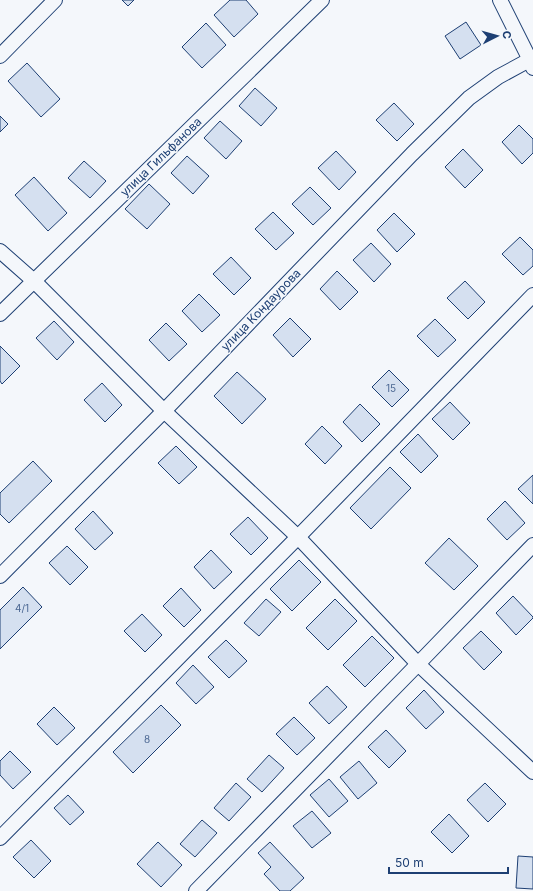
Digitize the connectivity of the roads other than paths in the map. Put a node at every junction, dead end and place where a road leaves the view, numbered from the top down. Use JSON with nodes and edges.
{"nodes":[{"id":1,"x":55,"y":0,"type":"edge"},
{"id":2,"x":322,"y":0,"type":"edge"},
{"id":3,"x":500,"y":0,"type":"edge"},
{"id":4,"x":0,"y":56,"type":"edge"},
{"id":5,"x":532,"y":62,"type":"edge"},
{"id":6,"x":0,"y":251,"type":"edge"},
{"id":7,"x":34,"y":281,"type":"junction"},
{"id":8,"x":533,"y":295,"type":"edge"},
{"id":9,"x":0,"y":314,"type":"edge"},
{"id":10,"x":164,"y":411,"type":"junction"},
{"id":11,"x":298,"y":537,"type":"junction"},
{"id":12,"x":533,"y":545,"type":"edge"},
{"id":13,"x":0,"y":576,"type":"edge"},
{"id":14,"x":418,"y":664,"type":"junction"},
{"id":15,"x":533,"y":772,"type":"edge"},
{"id":16,"x":0,"y":838,"type":"edge"},
{"id":17,"x":196,"y":891,"type":"edge"}],
"edges":[{"from":1,"to":4,"type":"street"},
{"from":2,"to":7,"type":"street","name":"улица Гильфанова"},
{"from":3,"to":5,"type":"street"},
{"from":5,"to":10,"type":"street","name":"улица Кондаурова"},
{"from":6,"to":7,"type":"street"},
{"from":7,"to":9,"type":"street","name":"улица Гильфанова"},
{"from":7,"to":10,"type":"street"},
{"from":8,"to":11,"type":"street"},
{"from":10,"to":11,"type":"street"},
{"from":10,"to":13,"type":"street","name":"улица Кондаурова"},
{"from":11,"to":14,"type":"street"},
{"from":11,"to":16,"type":"street"},
{"from":12,"to":14,"type":"street"},
{"from":14,"to":15,"type":"street"},
{"from":14,"to":17,"type":"street"}]}
